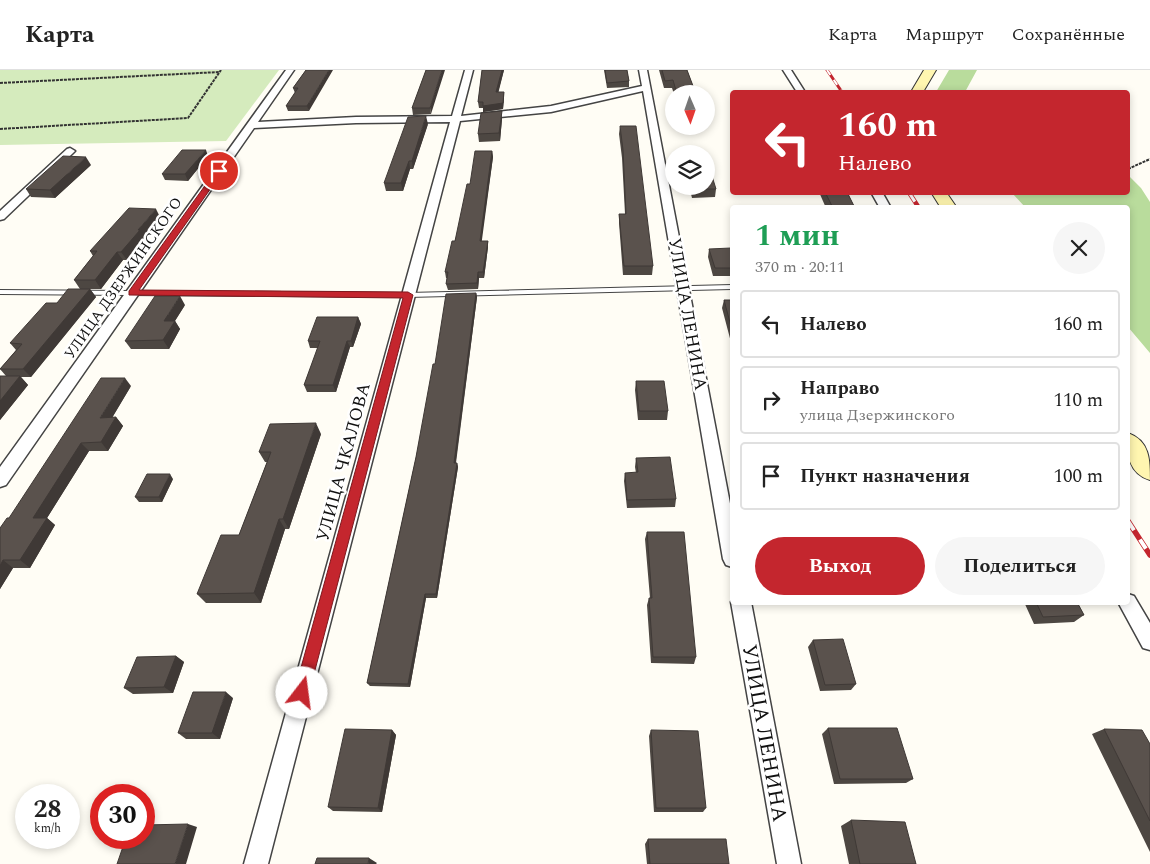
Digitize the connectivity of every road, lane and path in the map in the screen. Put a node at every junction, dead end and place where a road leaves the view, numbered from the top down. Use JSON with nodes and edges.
{"nodes":[{"id":1,"x":290,"y":70,"type":"edge"},
{"id":2,"x":469,"y":70,"type":"edge"},
{"id":3,"x":643,"y":70,"type":"edge"},
{"id":4,"x":787,"y":70,"type":"edge"},
{"id":5,"x":930,"y":70,"type":"edge"},
{"id":6,"x":221,"y":71,"type":"edge"},
{"id":7,"x":0,"y":83,"type":"edge"},
{"id":8,"x":646,"y":88,"type":"junction"},
{"id":9,"x":800,"y":90,"type":"edge"},
{"id":10,"x":918,"y":90,"type":"edge"},
{"id":11,"x":456,"y":119,"type":"junction"},
{"id":12,"x":252,"y":125,"type":"junction"},
{"id":13,"x":0,"y":129,"type":"edge"},
{"id":14,"x":70,"y":152,"type":"dead end"},
{"id":15,"x":1150,"y":159,"type":"edge"},
{"id":16,"x":1130,"y":168,"type":"edge"},
{"id":17,"x":0,"y":218,"type":"edge"},
{"id":18,"x":682,"y":287,"type":"junction"},
{"id":19,"x":730,"y":287,"type":"edge"},
{"id":20,"x":0,"y":292,"type":"edge"},
{"id":21,"x":132,"y":293,"type":"junction"},
{"id":22,"x":408,"y":295,"type":"junction"},
{"id":23,"x":1130,"y":445,"type":"edge"},
{"id":24,"x":1150,"y":471,"type":"edge"},
{"id":25,"x":0,"y":480,"type":"edge"},
{"id":26,"x":730,"y":548,"type":"edge"},
{"id":27,"x":741,"y":605,"type":"edge"},
{"id":28,"x":1129,"y":605,"type":"edge"},
{"id":29,"x":1150,"y":641,"type":"edge"},
{"id":30,"x":256,"y":864,"type":"edge"},
{"id":31,"x":789,"y":864,"type":"edge"}],
"edges":[{"from":1,"to":12,"type":"street","name":"УЛИЦА ДЗЕРЖИНСКОГО"},
{"from":2,"to":11,"type":"street","name":"УЛИЦА ЧКАЛОВА"},
{"from":3,"to":8,"type":"street","name":"УЛИЦА ЛЕНИНА"},
{"from":4,"to":9,"type":"street"},
{"from":5,"to":10,"type":"main road"},
{"from":6,"to":7,"type":"path"},
{"from":6,"to":13,"type":"path"},
{"from":8,"to":11,"type":"street"},
{"from":8,"to":18,"type":"street","name":"УЛИЦА ЛЕНИНА"},
{"from":11,"to":12,"type":"street"},
{"from":11,"to":22,"type":"street","name":"УЛИЦА ЧКАЛОВА"},
{"from":12,"to":21,"type":"street","name":"УЛИЦА ДЗЕРЖИНСКОГО"},
{"from":14,"to":17,"type":"street"},
{"from":15,"to":16,"type":"path"},
{"from":18,"to":19,"type":"lane"},
{"from":18,"to":22,"type":"lane"},
{"from":18,"to":26,"type":"street","name":"УЛИЦА ЛЕНИНА"},
{"from":20,"to":21,"type":"lane"},
{"from":21,"to":22,"type":"lane"},
{"from":21,"to":25,"type":"street","name":"УЛИЦА ДЗЕРЖИНСКОГО"},
{"from":22,"to":30,"type":"street","name":"УЛИЦА ЧКАЛОВА"},
{"from":23,"to":24,"type":"main road"},
{"from":27,"to":31,"type":"street","name":"УЛИЦА ЛЕНИНА"},
{"from":28,"to":29,"type":"street"}]}
